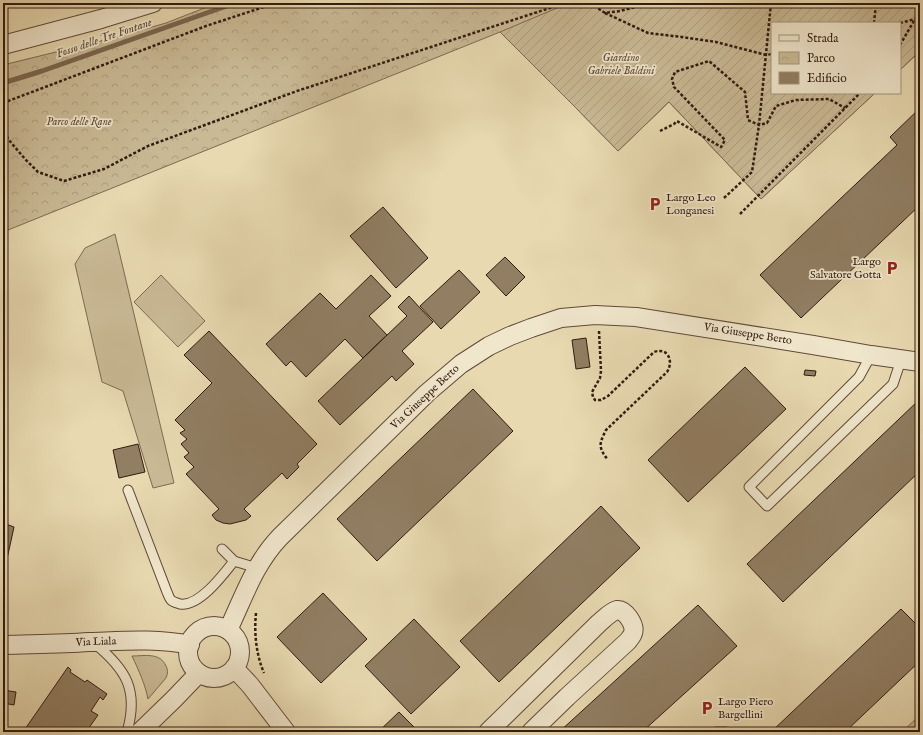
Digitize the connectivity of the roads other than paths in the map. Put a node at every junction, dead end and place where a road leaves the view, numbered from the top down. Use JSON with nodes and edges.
{"nodes":[{"id":1,"x":153,"y":3,"type":"edge"},
{"id":2,"x":3,"y":45,"type":"edge"},
{"id":3,"x":871,"y":355,"type":"junction"},
{"id":4,"x":901,"y":360,"type":"junction"},
{"id":5,"x":920,"y":362,"type":"edge"},
{"id":6,"x":128,"y":490,"type":"dead end"},
{"id":7,"x":222,"y":549,"type":"dead end"},
{"id":8,"x":234,"y":562,"type":"junction"},
{"id":9,"x":257,"y":568,"type":"junction"},
{"id":10,"x":229,"y":628,"type":"junction"},
{"id":11,"x":93,"y":642,"type":"junction"},
{"id":12,"x":190,"y":645,"type":"junction"},
{"id":13,"x":3,"y":646,"type":"edge"},
{"id":14,"x":234,"y":668,"type":"junction"},
{"id":15,"x":198,"y":674,"type":"junction"},
{"id":16,"x":127,"y":732,"type":"edge"},
{"id":17,"x":140,"y":732,"type":"edge"},
{"id":18,"x":286,"y":732,"type":"edge"},
{"id":19,"x":488,"y":732,"type":"edge"},
{"id":20,"x":531,"y":732,"type":"edge"},
{"id":21,"x":716,"y":732,"type":"edge"},
{"id":22,"x":726,"y":732,"type":"edge"}],
"edges":[{"from":1,"to":2,"type":"street"},
{"from":3,"to":4,"type":"street","name":"Via Giuseppe Berto"},
{"from":3,"to":4,"type":"lane"},
{"from":3,"to":9,"type":"street","name":"Via Giuseppe Berto"},
{"from":4,"to":5,"type":"street","name":"Via Giuseppe Berto"},
{"from":6,"to":8,"type":"lane"},
{"from":7,"to":8,"type":"lane"},
{"from":8,"to":9,"type":"lane"},
{"from":9,"to":10,"type":"street","name":"Via Giuseppe Berto"},
{"from":10,"to":12,"type":"street"},
{"from":10,"to":14,"type":"street"},
{"from":11,"to":12,"type":"street","name":"Via Liala"},
{"from":11,"to":13,"type":"street","name":"Via Liala"},
{"from":11,"to":16,"type":"lane"},
{"from":12,"to":15,"type":"street"},
{"from":14,"to":15,"type":"street"},
{"from":14,"to":18,"type":"street"},
{"from":15,"to":17,"type":"street"},
{"from":19,"to":20,"type":"street"},
{"from":21,"to":22,"type":"lane"}]}
